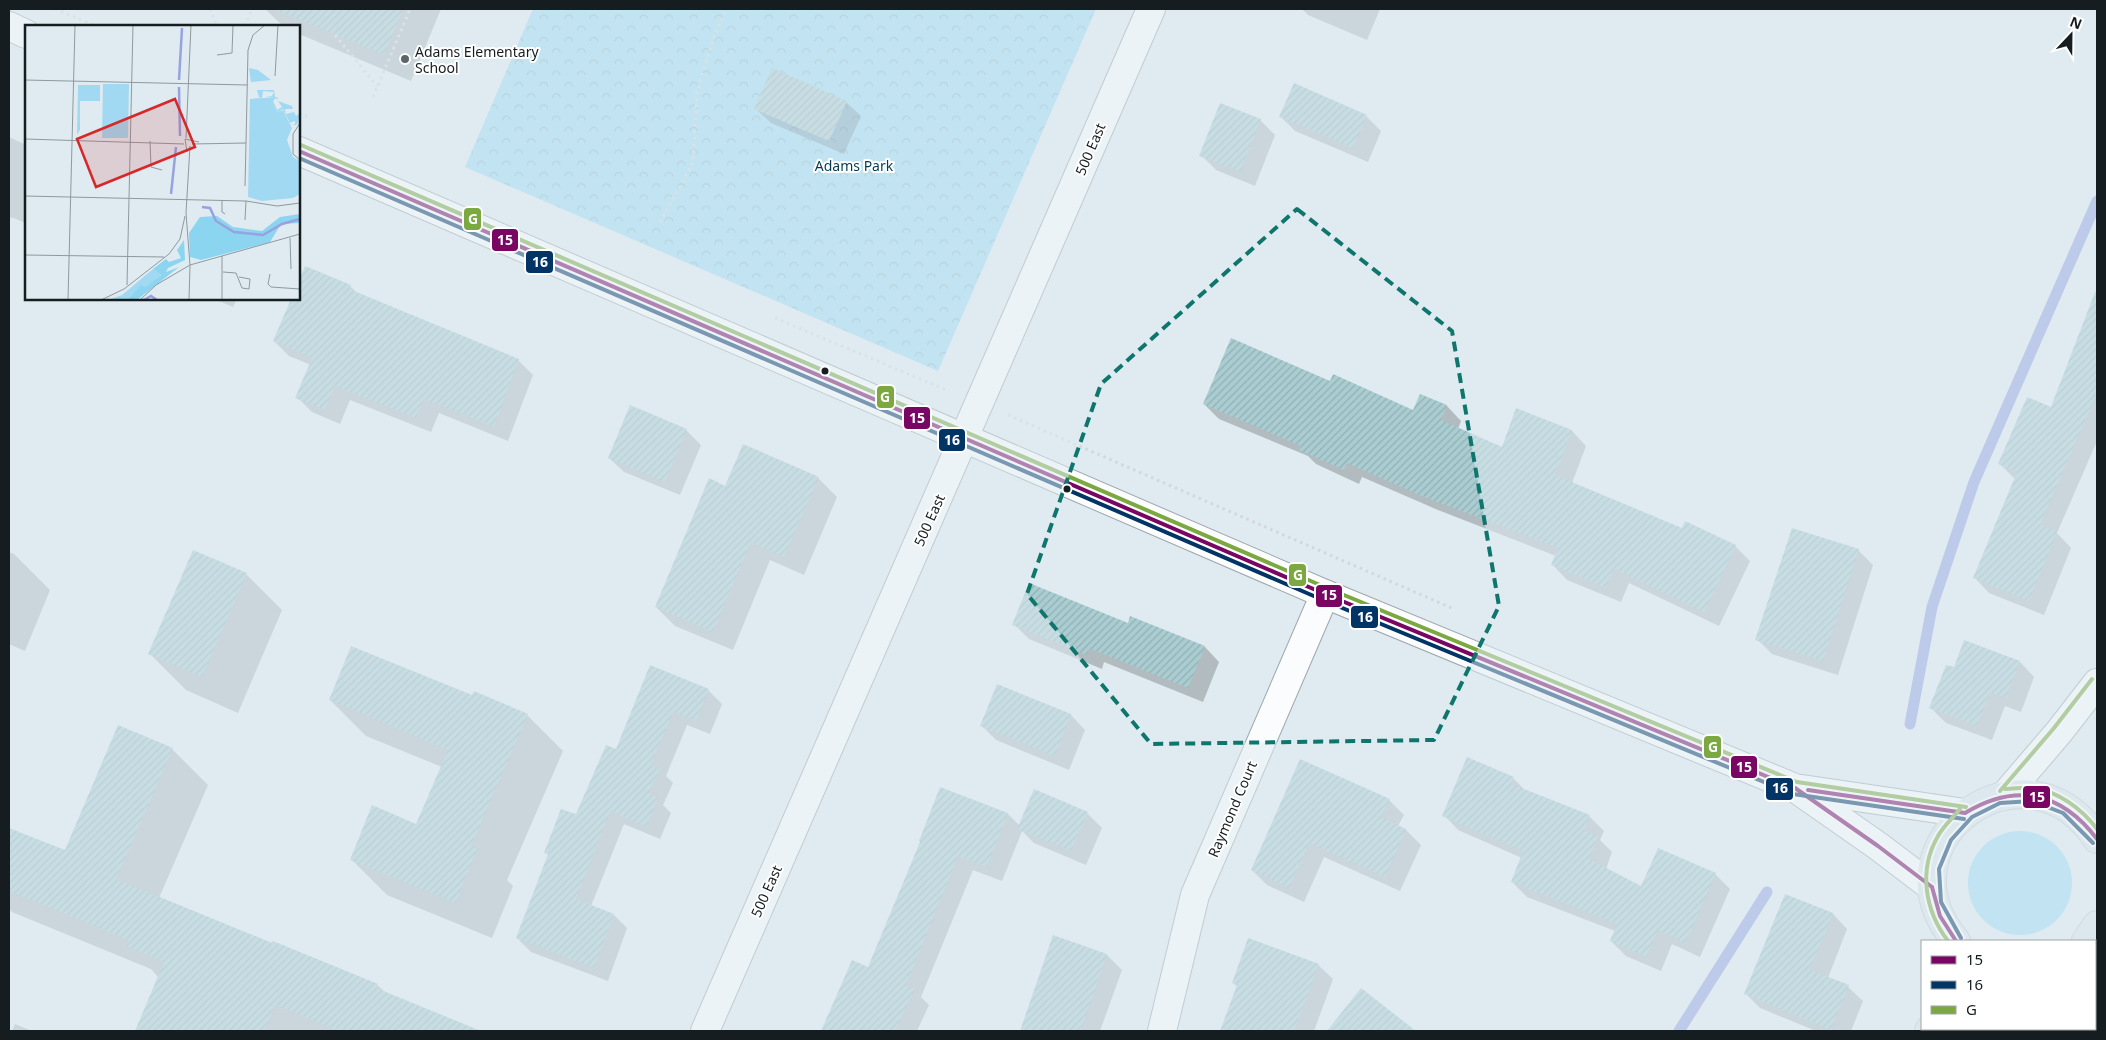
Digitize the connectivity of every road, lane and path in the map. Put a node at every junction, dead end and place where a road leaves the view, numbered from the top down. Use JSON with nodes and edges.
{"nodes":[{"id":1,"x":55,"y":9,"type":"edge"},
{"id":2,"x":210,"y":9,"type":"edge"},
{"id":3,"x":252,"y":9,"type":"edge"},
{"id":4,"x":410,"y":9,"type":"edge"},
{"id":5,"x":726,"y":9,"type":"edge"},
{"id":6,"x":1151,"y":9,"type":"edge"},
{"id":7,"x":94,"y":25,"type":"edge"},
{"id":8,"x":216,"y":25,"type":"edge"},
{"id":9,"x":245,"y":25,"type":"edge"},
{"id":10,"x":9,"y":26,"type":"edge"},
{"id":11,"x":25,"y":34,"type":"edge"},
{"id":12,"x":335,"y":34,"type":"dead end"},
{"id":13,"x":377,"y":86,"type":"junction"},
{"id":14,"x":373,"y":98,"type":"dead end"},
{"id":15,"x":300,"y":151,"type":"edge"},
{"id":16,"x":660,"y":222,"type":"dead end"},
{"id":17,"x":1047,"y":430,"type":"dead end"},
{"id":18,"x":964,"y":438,"type":"junction"},
{"id":19,"x":1325,"y":594,"type":"junction"},
{"id":20,"x":1457,"y":610,"type":"dead end"},
{"id":21,"x":2097,"y":683,"type":"edge"},
{"id":22,"x":1795,"y":788,"type":"junction"},
{"id":23,"x":2005,"y":795,"type":"junction"},
{"id":24,"x":1965,"y":813,"type":"junction"},
{"id":25,"x":2097,"y":834,"type":"edge"},
{"id":26,"x":2097,"y":838,"type":"edge"},
{"id":27,"x":1932,"y":887,"type":"junction"},
{"id":28,"x":2097,"y":925,"type":"edge"},
{"id":29,"x":1947,"y":937,"type":"edge"},
{"id":30,"x":2087,"y":940,"type":"edge"},
{"id":31,"x":705,"y":1031,"type":"edge"},
{"id":32,"x":1162,"y":1031,"type":"edge"}],
"edges":[{"from":1,"to":7,"type":"path"},
{"from":2,"to":8,"type":"path"},
{"from":3,"to":9,"type":"path"},
{"from":4,"to":13,"type":"path"},
{"from":5,"to":16,"type":"path"},
{"from":6,"to":18,"type":"street","name":"500 East"},
{"from":10,"to":11,"type":"street"},
{"from":12,"to":13,"type":"path"},
{"from":13,"to":14,"type":"path"},
{"from":15,"to":18,"type":"street"},
{"from":17,"to":20,"type":"path"},
{"from":18,"to":19,"type":"street"},
{"from":18,"to":31,"type":"street","name":"500 East"},
{"from":19,"to":22,"type":"street"},
{"from":19,"to":32,"type":"street","name":"Raymond Court"},
{"from":21,"to":23,"type":"street"},
{"from":22,"to":24,"type":"street"},
{"from":22,"to":27,"type":"street"},
{"from":23,"to":24,"type":"main road"},
{"from":23,"to":26,"type":"main road"},
{"from":24,"to":27,"type":"main road"},
{"from":25,"to":26,"type":"street"},
{"from":27,"to":29,"type":"main road"},
{"from":28,"to":30,"type":"main road"}]}
